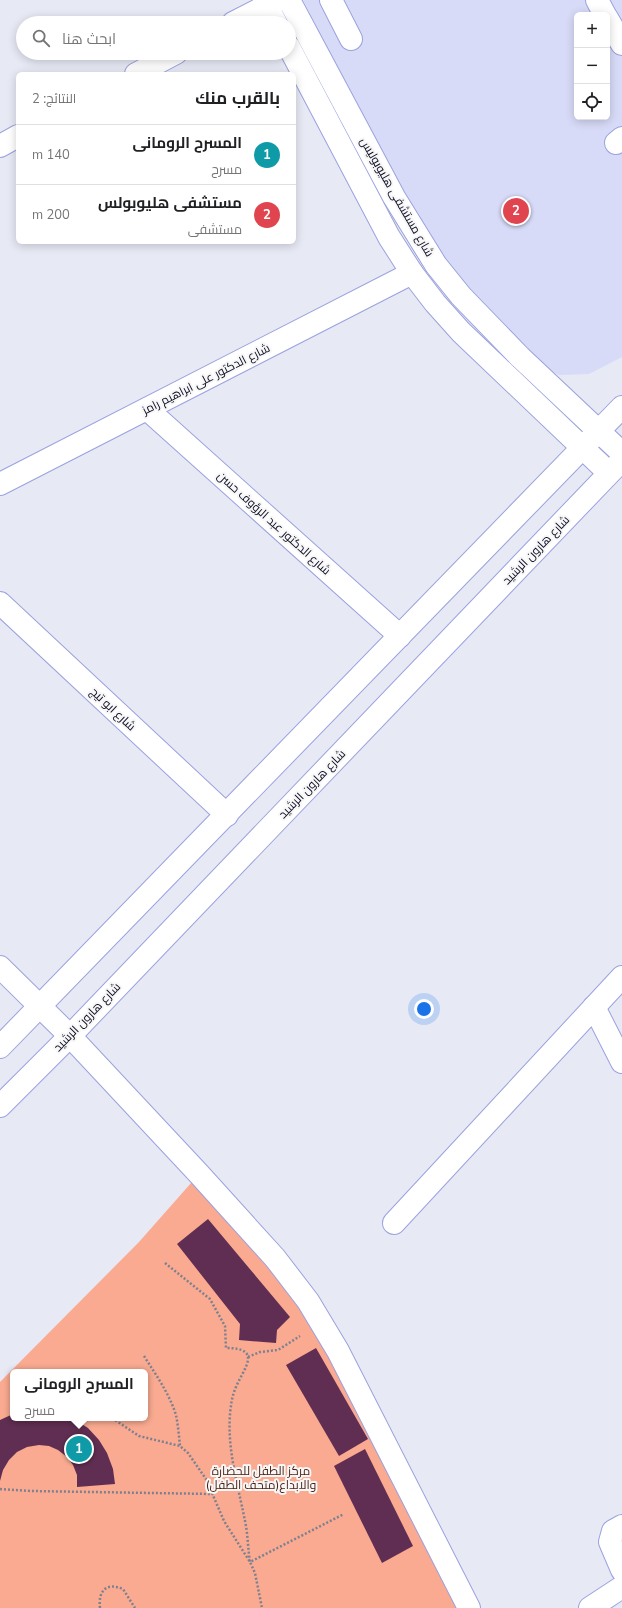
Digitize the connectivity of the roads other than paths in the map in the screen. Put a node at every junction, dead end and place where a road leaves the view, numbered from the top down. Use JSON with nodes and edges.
{"nodes":[{"id":1,"x":289,"y":0,"type":"edge"},
{"id":2,"x":331,"y":0,"type":"edge"},
{"id":3,"x":597,"y":0,"type":"edge"},
{"id":4,"x":271,"y":7,"type":"edge"},
{"id":5,"x":604,"y":12,"type":"edge"},
{"id":6,"x":250,"y":16,"type":"edge"},
{"id":7,"x":610,"y":23,"type":"edge"},
{"id":8,"x":351,"y":39,"type":"dead end"},
{"id":9,"x":622,"y":44,"type":"edge"},
{"id":10,"x":163,"y":60,"type":"edge"},
{"id":11,"x":296,"y":60,"type":"edge"},
{"id":12,"x":140,"y":72,"type":"edge"},
{"id":13,"x":16,"y":137,"type":"edge"},
{"id":14,"x":0,"y":146,"type":"edge"},
{"id":15,"x":412,"y":273,"type":"junction"},
{"id":16,"x":622,"y":407,"type":"edge"},
{"id":17,"x":147,"y":409,"type":"junction"},
{"id":18,"x":598,"y":431,"type":"junction"},
{"id":19,"x":583,"y":448,"type":"junction"},
{"id":20,"x":622,"y":453,"type":"edge"},
{"id":21,"x":615,"y":466,"type":"edge"},
{"id":22,"x":0,"y":484,"type":"edge"},
{"id":23,"x":0,"y":603,"type":"edge"},
{"id":24,"x":400,"y":636,"type":"junction"},
{"id":25,"x":227,"y":815,"type":"junction"},
{"id":26,"x":0,"y":967,"type":"edge"},
{"id":27,"x":622,"y":977,"type":"edge"},
{"id":28,"x":40,"y":1006,"type":"junction"},
{"id":29,"x":594,"y":1007,"type":"junction"},
{"id":30,"x":70,"y":1036,"type":"junction"},
{"id":31,"x":0,"y":1046,"type":"edge"},
{"id":32,"x":622,"y":1062,"type":"edge"},
{"id":33,"x":0,"y":1106,"type":"edge"},
{"id":34,"x":394,"y":1223,"type":"dead end"},
{"id":35,"x":622,"y":1526,"type":"edge"},
{"id":36,"x":622,"y":1570,"type":"edge"},
{"id":37,"x":622,"y":1587,"type":"edge"},
{"id":38,"x":469,"y":1608,"type":"edge"},
{"id":39,"x":590,"y":1608,"type":"edge"}],
"edges":[{"from":1,"to":18,"type":"street","name":"شارع مستشفى هليوبوليس"},
{"from":2,"to":8,"type":"street"},
{"from":3,"to":5,"type":"street"},
{"from":4,"to":6,"type":"street"},
{"from":7,"to":9,"type":"street"},
{"from":10,"to":12,"type":"street"},
{"from":11,"to":15,"type":"street","name":"شارع مستشفى هليوبوليس"},
{"from":13,"to":14,"type":"street"},
{"from":15,"to":17,"type":"street","name":"شارع الدكتور على ابراهيم رامز"},
{"from":15,"to":19,"type":"street","name":"شارع مستشفى هليوبوليس"},
{"from":16,"to":18,"type":"street"},
{"from":17,"to":22,"type":"street","name":"شارع الدكتور على ابراهيم رامز"},
{"from":17,"to":24,"type":"street","name":"شارع الدكتور عبد الرؤوف حسن"},
{"from":18,"to":19,"type":"street"},
{"from":18,"to":20,"type":"street","name":"شارع مستشفى هليوبوليس"},
{"from":19,"to":21,"type":"street","name":"شارع مستشفى هليوبوليس"},
{"from":19,"to":24,"type":"street"},
{"from":21,"to":30,"type":"street","name":"شارع هارون الرشيد"},
{"from":23,"to":25,"type":"street","name":"شارع ابو تيج"},
{"from":24,"to":25,"type":"street"},
{"from":25,"to":28,"type":"street"},
{"from":26,"to":28,"type":"street"},
{"from":27,"to":29,"type":"street"},
{"from":28,"to":30,"type":"street"},
{"from":28,"to":31,"type":"street"},
{"from":29,"to":32,"type":"street"},
{"from":29,"to":34,"type":"street"},
{"from":30,"to":33,"type":"street","name":"شارع هارون الرشيد"},
{"from":30,"to":38,"type":"street"},
{"from":35,"to":36,"type":"street"},
{"from":37,"to":39,"type":"street"}]}
